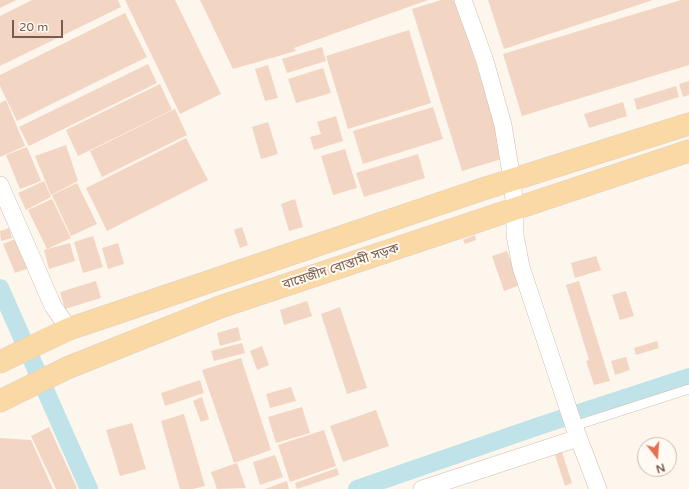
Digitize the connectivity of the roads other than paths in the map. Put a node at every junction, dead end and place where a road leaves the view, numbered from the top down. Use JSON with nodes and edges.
{"nodes":[{"id":1,"x":463,"y":0,"type":"edge"},
{"id":2,"x":689,"y":124,"type":"edge"},
{"id":3,"x":689,"y":151,"type":"edge"},
{"id":4,"x":512,"y":180,"type":"junction"},
{"id":5,"x":0,"y":185,"type":"edge"},
{"id":6,"x":515,"y":209,"type":"junction"},
{"id":7,"x":62,"y":332,"type":"junction"},
{"id":8,"x":4,"y":360,"type":"edge"},
{"id":9,"x":689,"y":389,"type":"edge"},
{"id":10,"x":0,"y":401,"type":"edge"},
{"id":11,"x":576,"y":432,"type":"junction"},
{"id":12,"x":422,"y":489,"type":"edge"},
{"id":13,"x":598,"y":489,"type":"edge"}],
"edges":[{"from":1,"to":4,"type":"street"},
{"from":2,"to":4,"type":"main road","name":"বায়েজীদ বোস্তামী সড়ক"},
{"from":3,"to":6,"type":"main road","name":"বায়েজীদ বোস্তামী সড়ক"},
{"from":4,"to":6,"type":"street"},
{"from":4,"to":7,"type":"main road","name":"বায়েজীদ বোস্তামী সড়ক"},
{"from":5,"to":7,"type":"street"},
{"from":6,"to":10,"type":"main road","name":"বায়েজীদ বোস্তামী সড়ক"},
{"from":6,"to":11,"type":"street"},
{"from":7,"to":8,"type":"main road","name":"বায়েজীদ বোস্তামী সড়ক"},
{"from":9,"to":11,"type":"lane"},
{"from":11,"to":12,"type":"street"},
{"from":11,"to":13,"type":"street"}]}
